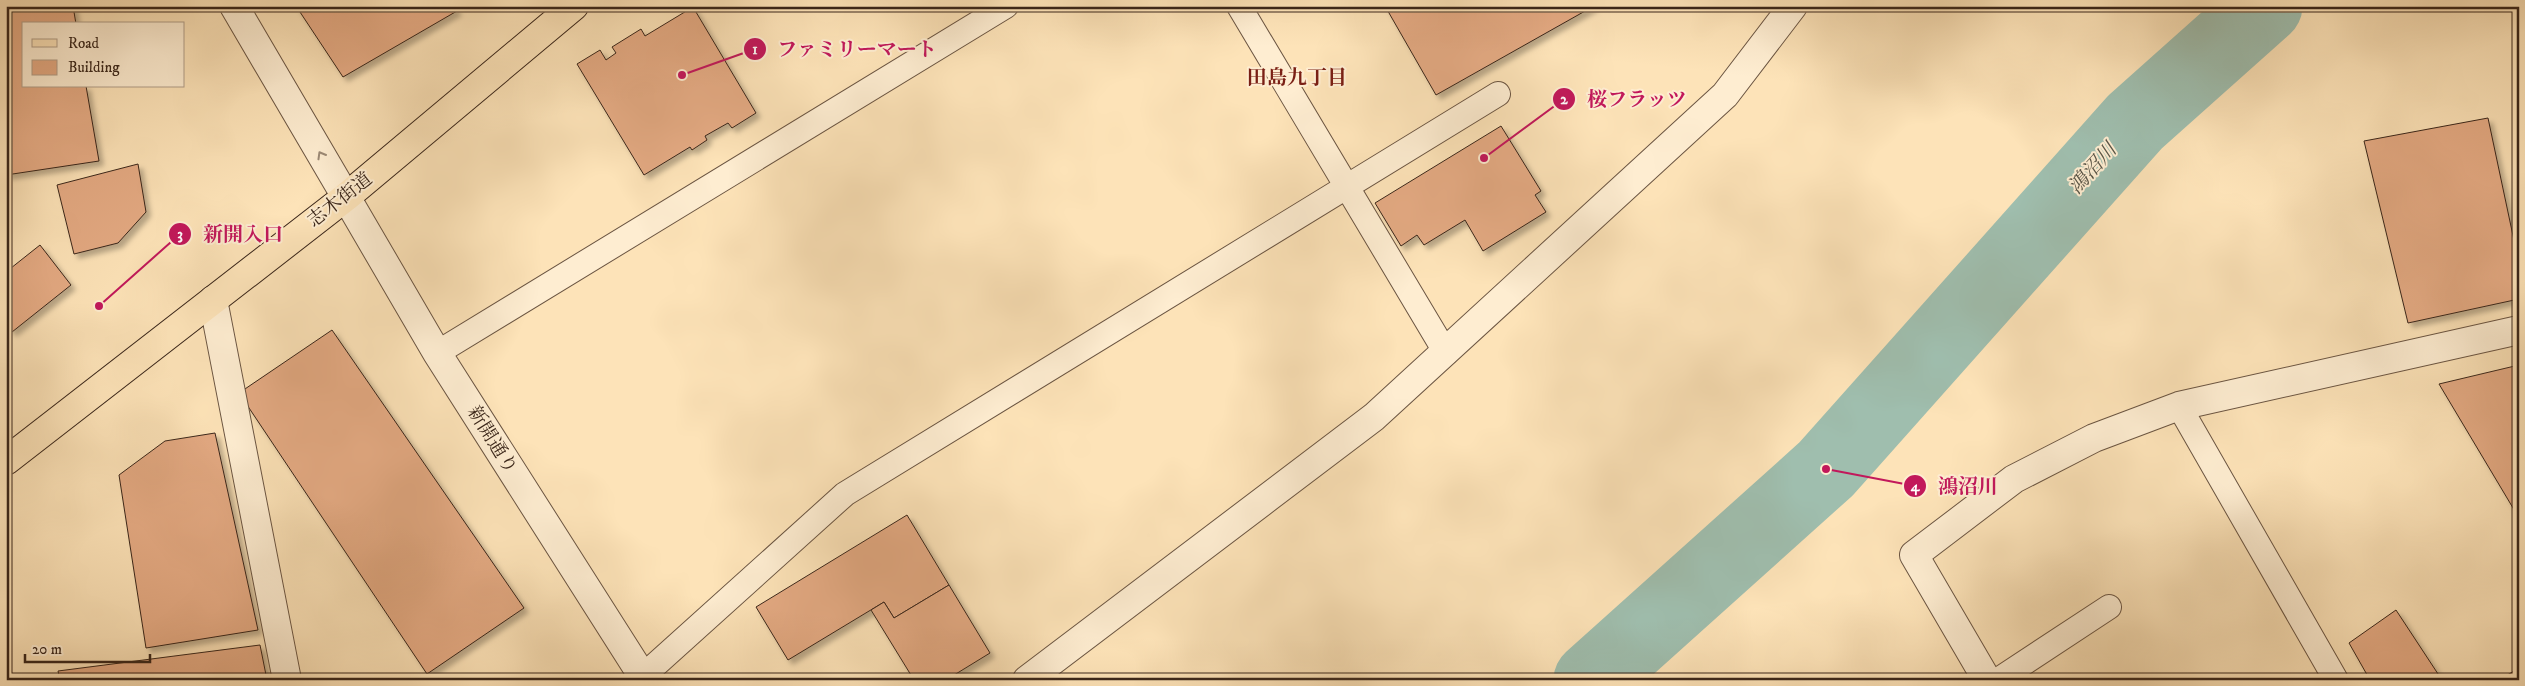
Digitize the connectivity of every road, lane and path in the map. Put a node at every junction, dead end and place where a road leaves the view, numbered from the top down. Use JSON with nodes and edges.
{"nodes":[{"id":1,"x":234,"y":6,"type":"edge"},
{"id":2,"x":574,"y":6,"type":"edge"},
{"id":3,"x":1006,"y":6,"type":"edge"},
{"id":4,"x":1239,"y":6,"type":"edge"},
{"id":5,"x":1793,"y":6,"type":"edge"},
{"id":6,"x":1498,"y":94,"type":"dead end"},
{"id":7,"x":1345,"y":185,"type":"junction"},
{"id":8,"x":346,"y":197,"type":"junction"},
{"id":9,"x":214,"y":300,"type":"junction"},
{"id":10,"x":2519,"y":330,"type":"edge"},
{"id":11,"x":437,"y":353,"type":"junction"},
{"id":12,"x":1446,"y":353,"type":"junction"},
{"id":13,"x":2179,"y":406,"type":"junction"},
{"id":14,"x":6,"y":461,"type":"edge"},
{"id":15,"x":2108,"y":607,"type":"dead end"},
{"id":16,"x":644,"y":678,"type":"edge"},
{"id":17,"x":287,"y":680,"type":"edge"},
{"id":18,"x":1027,"y":680,"type":"edge"},
{"id":19,"x":1987,"y":680,"type":"edge"},
{"id":20,"x":1998,"y":680,"type":"edge"},
{"id":21,"x":2336,"y":680,"type":"edge"}],
"edges":[{"from":8,"to":1,"type":"street","name":"新開通り","one_way":true},
{"from":2,"to":8,"type":"main road","name":"志木街道"},
{"from":3,"to":11,"type":"lane"},
{"from":4,"to":7,"type":"lane"},
{"from":5,"to":12,"type":"street"},
{"from":6,"to":7,"type":"lane"},
{"from":7,"to":12,"type":"lane"},
{"from":7,"to":16,"type":"lane"},
{"from":8,"to":9,"type":"main road","name":"志木街道"},
{"from":8,"to":11,"type":"street","name":"新開通り"},
{"from":9,"to":14,"type":"main road","name":"志木街道"},
{"from":9,"to":17,"type":"street"},
{"from":10,"to":13,"type":"street"},
{"from":11,"to":16,"type":"street","name":"新開通り"},
{"from":12,"to":18,"type":"street"},
{"from":13,"to":19,"type":"street"},
{"from":13,"to":21,"type":"lane"},
{"from":15,"to":20,"type":"lane"}]}
